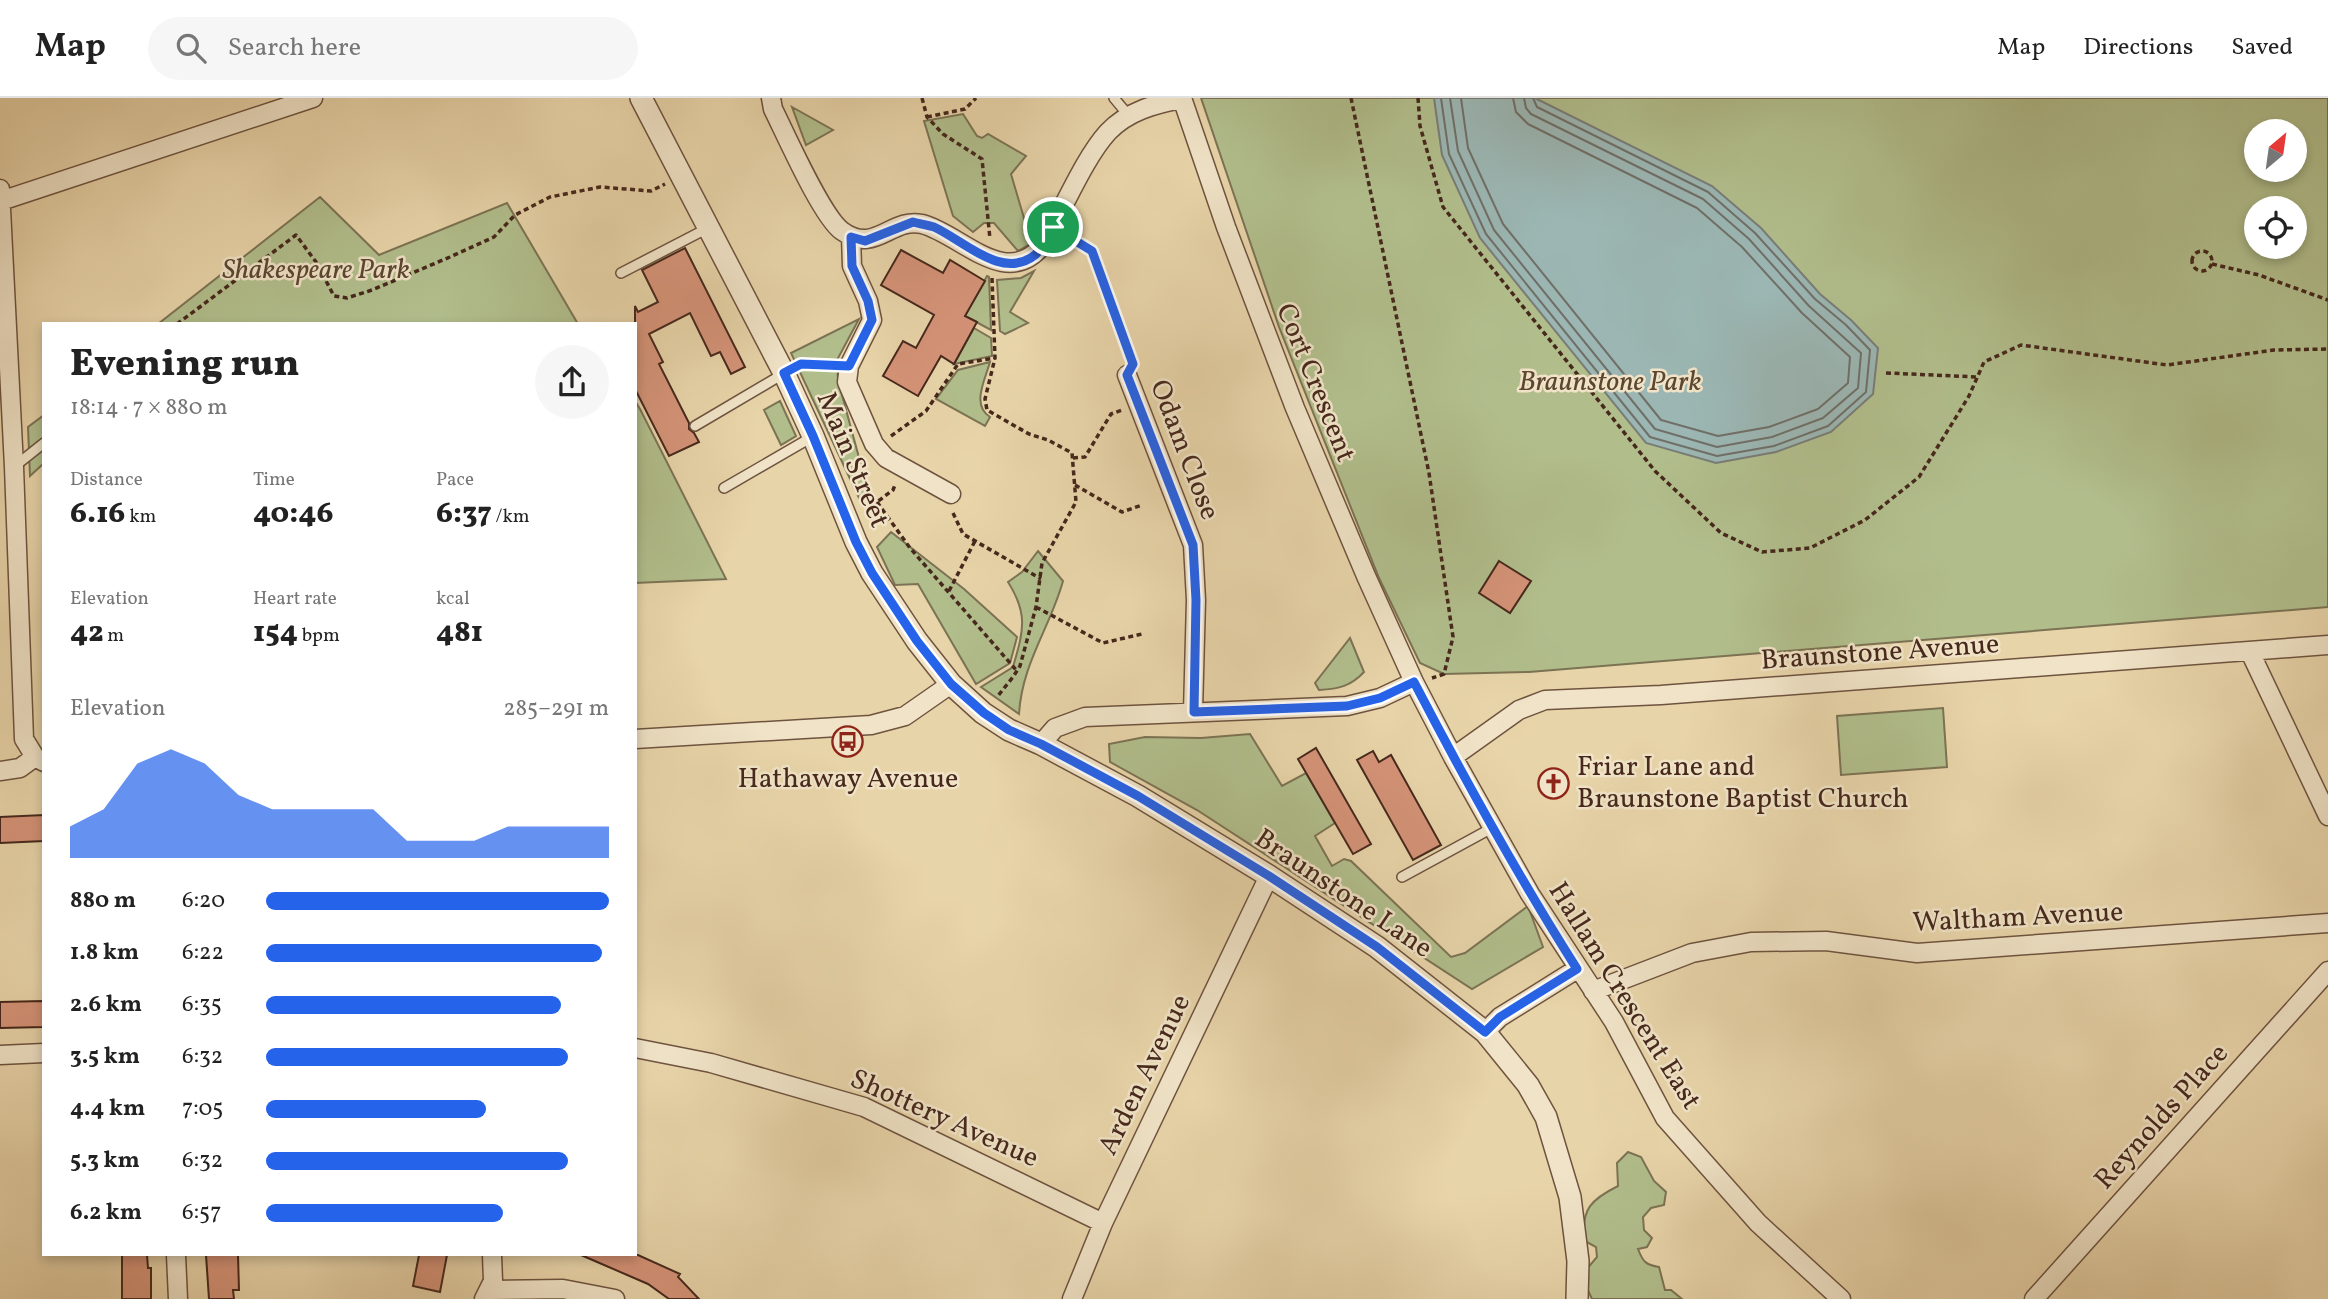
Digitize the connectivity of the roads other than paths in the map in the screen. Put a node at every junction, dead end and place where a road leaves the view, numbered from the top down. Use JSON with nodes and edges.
{"nodes":[{"id":1,"x":313,"y":98,"type":"edge"},
{"id":2,"x":641,"y":98,"type":"edge"},
{"id":3,"x":771,"y":98,"type":"edge"},
{"id":4,"x":1114,"y":98,"type":"edge"},
{"id":5,"x":1182,"y":99,"type":"edge"},
{"id":6,"x":1129,"y":116,"type":"junction"},
{"id":7,"x":0,"y":189,"type":"edge"},
{"id":8,"x":1,"y":201,"type":"edge"},
{"id":9,"x":710,"y":228,"type":"junction"},
{"id":10,"x":851,"y":237,"type":"junction"},
{"id":11,"x":621,"y":273,"type":"dead end"},
{"id":12,"x":784,"y":373,"type":"junction"},
{"id":13,"x":1127,"y":375,"type":"road end"},
{"id":14,"x":695,"y":426,"type":"dead end"},
{"id":15,"x":813,"y":436,"type":"junction"},
{"id":16,"x":42,"y":445,"type":"edge"},
{"id":17,"x":14,"y":467,"type":"junction"},
{"id":18,"x":724,"y":488,"type":"dead end"},
{"id":19,"x":951,"y":494,"type":"road end"},
{"id":20,"x":2328,"y":645,"type":"edge"},
{"id":21,"x":2250,"y":652,"type":"junction"},
{"id":22,"x":1414,"y":682,"type":"junction"},
{"id":23,"x":951,"y":684,"type":"junction"},
{"id":24,"x":1194,"y":712,"type":"junction"},
{"id":25,"x":637,"y":739,"type":"edge"},
{"id":26,"x":1041,"y":744,"type":"junction"},
{"id":27,"x":1452,"y":757,"type":"junction"},
{"id":28,"x":39,"y":760,"type":"edge"},
{"id":29,"x":0,"y":771,"type":"edge"},
{"id":30,"x":2328,"y":817,"type":"edge"},
{"id":31,"x":1492,"y":828,"type":"junction"},
{"id":32,"x":1269,"y":876,"type":"junction"},
{"id":33,"x":1402,"y":877,"type":"dead end"},
{"id":34,"x":2328,"y":923,"type":"edge"},
{"id":35,"x":1577,"y":969,"type":"junction"},
{"id":36,"x":2327,"y":973,"type":"edge"},
{"id":37,"x":1593,"y":992,"type":"junction"},
{"id":38,"x":1485,"y":1032,"type":"junction"},
{"id":39,"x":637,"y":1048,"type":"edge"},
{"id":40,"x":42,"y":1053,"type":"edge"},
{"id":41,"x":0,"y":1055,"type":"edge"},
{"id":42,"x":1103,"y":1223,"type":"junction"},
{"id":43,"x":176,"y":1256,"type":"edge"},
{"id":44,"x":492,"y":1256,"type":"edge"},
{"id":45,"x":487,"y":1295,"type":"edge"},
{"id":46,"x":1078,"y":1297,"type":"edge"},
{"id":47,"x":178,"y":1299,"type":"edge"},
{"id":48,"x":615,"y":1299,"type":"edge"},
{"id":49,"x":1577,"y":1299,"type":"edge"},
{"id":50,"x":1841,"y":1299,"type":"edge"},
{"id":51,"x":2034,"y":1299,"type":"edge"}],
"edges":[{"from":1,"to":8,"type":"street"},
{"from":2,"to":9,"type":"street","name":"Main Street"},
{"from":3,"to":10,"type":"street"},
{"from":4,"to":6,"type":"lane"},
{"from":5,"to":6,"type":"street"},
{"from":5,"to":22,"type":"street","name":"Cort Crescent"},
{"from":6,"to":10,"type":"street"},
{"from":7,"to":8,"type":"street"},
{"from":8,"to":17,"type":"street"},
{"from":9,"to":11,"type":"lane"},
{"from":9,"to":12,"type":"street","name":"Main Street"},
{"from":10,"to":19,"type":"street"},
{"from":12,"to":14,"type":"lane"},
{"from":12,"to":15,"type":"street","name":"Main Street"},
{"from":13,"to":24,"type":"street","name":"Odam Close"},
{"from":15,"to":18,"type":"lane"},
{"from":15,"to":23,"type":"street","name":"Main Street"},
{"from":16,"to":17,"type":"lane"},
{"from":17,"to":28,"type":"street"},
{"from":20,"to":21,"type":"street","name":"Braunstone Avenue"},
{"from":21,"to":27,"type":"street","name":"Braunstone Avenue"},
{"from":21,"to":30,"type":"street"},
{"from":22,"to":24,"type":"street"},
{"from":22,"to":27,"type":"street","name":"Hallam Crescent East"},
{"from":23,"to":25,"type":"street"},
{"from":23,"to":26,"type":"street","name":"Braunstone Lane"},
{"from":24,"to":26,"type":"street"},
{"from":26,"to":32,"type":"street","name":"Braunstone Lane"},
{"from":27,"to":31,"type":"street","name":"Hallam Crescent East"},
{"from":28,"to":29,"type":"street"},
{"from":31,"to":33,"type":"lane"},
{"from":31,"to":35,"type":"street","name":"Hallam Crescent East"},
{"from":32,"to":38,"type":"street","name":"Braunstone Lane"},
{"from":32,"to":42,"type":"street","name":"Arden Avenue"},
{"from":34,"to":37,"type":"street","name":"Waltham Avenue"},
{"from":35,"to":37,"type":"street","name":"Hallam Crescent East"},
{"from":35,"to":38,"type":"street"},
{"from":36,"to":51,"type":"street","name":"Reynolds Place"},
{"from":37,"to":50,"type":"street","name":"Hallam Crescent East"},
{"from":38,"to":49,"type":"street","name":"Braunstone Lane"},
{"from":39,"to":42,"type":"street","name":"Shottery Avenue"},
{"from":40,"to":41,"type":"street"},
{"from":42,"to":46,"type":"street","name":"Arden Avenue"},
{"from":43,"to":47,"type":"street"},
{"from":44,"to":45,"type":"street"},
{"from":45,"to":48,"type":"street"}]}
